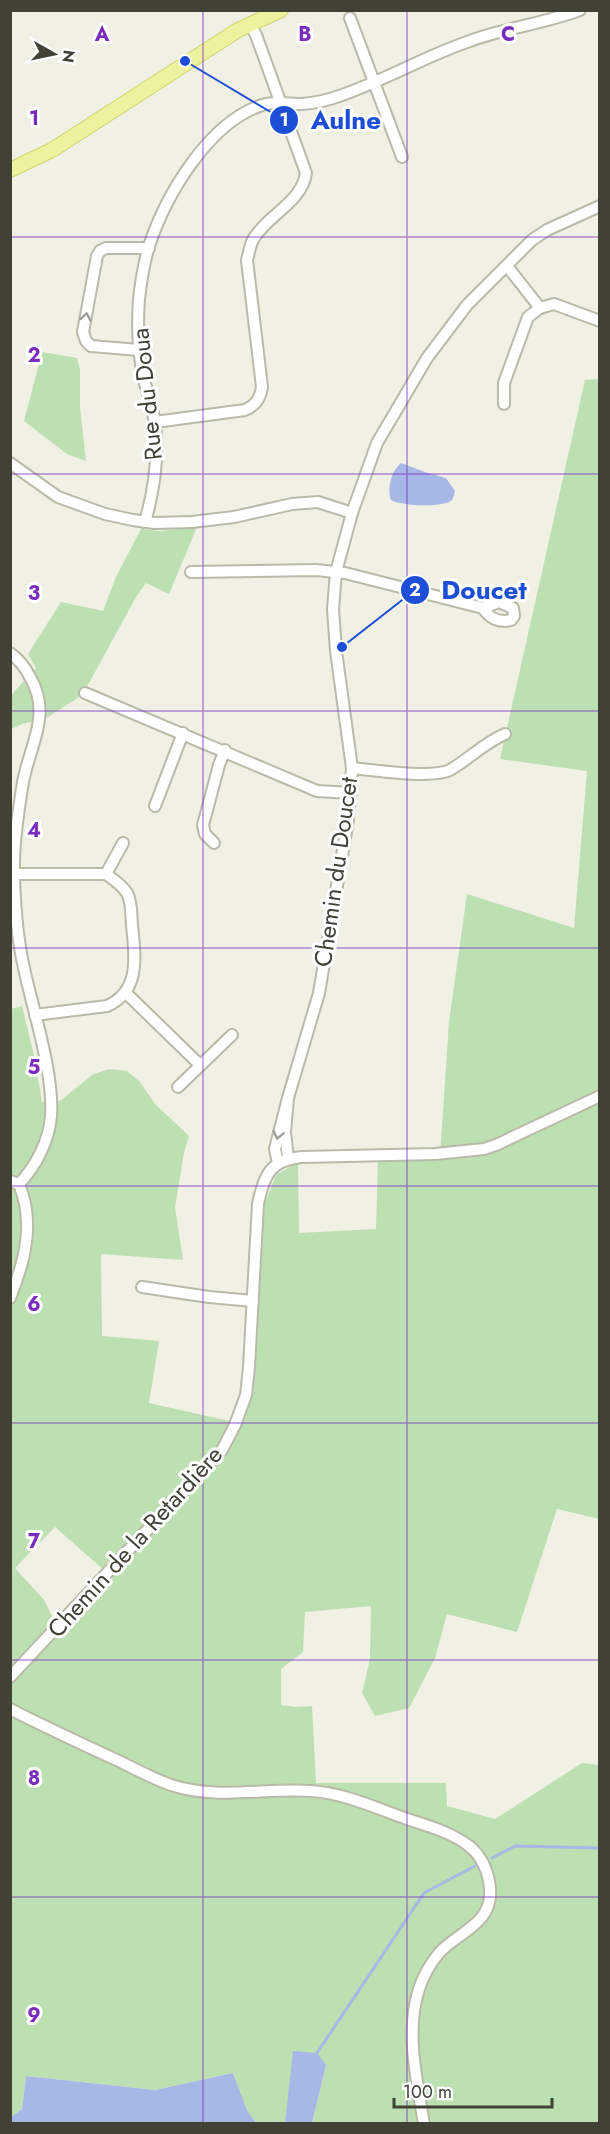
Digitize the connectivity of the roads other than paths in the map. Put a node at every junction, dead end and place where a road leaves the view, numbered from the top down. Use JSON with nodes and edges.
{"nodes":[{"id":1,"x":281,"y":10,"type":"edge"},
{"id":2,"x":580,"y":10,"type":"edge"},
{"id":3,"x":350,"y":18,"type":"dead end"},
{"id":4,"x":250,"y":24,"type":"junction"},
{"id":5,"x":375,"y":84,"type":"junction"},
{"id":6,"x":280,"y":103,"type":"junction"},
{"id":7,"x":402,"y":157,"type":"dead end"},
{"id":8,"x":10,"y":170,"type":"edge"},
{"id":9,"x":600,"y":206,"type":"edge"},
{"id":10,"x":149,"y":248,"type":"junction"},
{"id":11,"x":507,"y":266,"type":"junction"},
{"id":12,"x":540,"y":308,"type":"junction"},
{"id":13,"x":600,"y":321,"type":"edge"},
{"id":14,"x":139,"y":350,"type":"junction"},
{"id":15,"x":504,"y":404,"type":"dead end"},
{"id":16,"x":155,"y":422,"type":"junction"},
{"id":17,"x":10,"y":463,"type":"edge"},
{"id":18,"x":352,"y":513,"type":"junction"},
{"id":19,"x":146,"y":522,"type":"junction"},
{"id":20,"x":191,"y":572,"type":"dead end"},
{"id":21,"x":336,"y":572,"type":"junction"},
{"id":22,"x":483,"y":608,"type":"dead end"},
{"id":23,"x":10,"y":652,"type":"edge"},
{"id":24,"x":86,"y":693,"type":"dead end"},
{"id":25,"x":183,"y":733,"type":"junction"},
{"id":26,"x":505,"y":734,"type":"dead end"},
{"id":27,"x":225,"y":750,"type":"junction"},
{"id":28,"x":352,"y":768,"type":"junction"},
{"id":29,"x":351,"y":794,"type":"junction"},
{"id":30,"x":155,"y":806,"type":"dead end"},
{"id":31,"x":123,"y":843,"type":"dead end"},
{"id":32,"x":214,"y":843,"type":"dead end"},
{"id":33,"x":14,"y":874,"type":"junction"},
{"id":34,"x":106,"y":874,"type":"junction"},
{"id":35,"x":126,"y":993,"type":"junction"},
{"id":36,"x":35,"y":1015,"type":"junction"},
{"id":37,"x":232,"y":1035,"type":"dead end"},
{"id":38,"x":200,"y":1065,"type":"junction"},
{"id":39,"x":178,"y":1087,"type":"dead end"},
{"id":40,"x":600,"y":1096,"type":"edge"},
{"id":41,"x":283,"y":1161,"type":"junction"},
{"id":42,"x":15,"y":1183,"type":"edge"},
{"id":43,"x":142,"y":1287,"type":"dead end"},
{"id":44,"x":10,"y":1298,"type":"edge"},
{"id":45,"x":253,"y":1301,"type":"junction"},
{"id":46,"x":10,"y":1677,"type":"edge"},
{"id":47,"x":10,"y":1709,"type":"edge"},
{"id":48,"x":424,"y":2124,"type":"edge"}],
"edges":[{"from":1,"to":4,"type":"main road"},
{"from":2,"to":5,"type":"street","name":"Rue du Doua"},
{"from":3,"to":5,"type":"street"},
{"from":4,"to":6,"type":"street"},
{"from":4,"to":8,"type":"main road"},
{"from":5,"to":6,"type":"street","name":"Rue du Doua"},
{"from":5,"to":7,"type":"street"},
{"from":6,"to":10,"type":"street","name":"Rue du Doua"},
{"from":6,"to":16,"type":"street"},
{"from":9,"to":11,"type":"street","name":"Chemin du Doucet"},
{"from":10,"to":14,"type":"street","name":"Rue du Doua"},
{"from":14,"to":10,"type":"street","one_way":true},
{"from":11,"to":12,"type":"street"},
{"from":11,"to":18,"type":"street","name":"Chemin du Doucet"},
{"from":12,"to":13,"type":"street"},
{"from":12,"to":15,"type":"street"},
{"from":14,"to":16,"type":"street","name":"Rue du Doua"},
{"from":16,"to":19,"type":"street","name":"Rue du Doua"},
{"from":17,"to":19,"type":"street"},
{"from":18,"to":19,"type":"street"},
{"from":18,"to":21,"type":"street","name":"Chemin du Doucet"},
{"from":20,"to":21,"type":"street"},
{"from":21,"to":22,"type":"street"},
{"from":21,"to":28,"type":"street","name":"Chemin du Doucet"},
{"from":23,"to":33,"type":"street"},
{"from":24,"to":25,"type":"street"},
{"from":25,"to":27,"type":"street"},
{"from":25,"to":30,"type":"street"},
{"from":26,"to":28,"type":"street"},
{"from":27,"to":29,"type":"street"},
{"from":27,"to":32,"type":"street"},
{"from":28,"to":29,"type":"street","name":"Chemin du Doucet"},
{"from":29,"to":41,"type":"street","name":"Chemin du Doucet"},
{"from":31,"to":34,"type":"street"},
{"from":33,"to":34,"type":"street"},
{"from":33,"to":36,"type":"street"},
{"from":34,"to":35,"type":"street"},
{"from":35,"to":36,"type":"street"},
{"from":35,"to":38,"type":"street"},
{"from":36,"to":42,"type":"street"},
{"from":37,"to":38,"type":"street"},
{"from":38,"to":39,"type":"street"},
{"from":40,"to":41,"type":"street"},
{"from":41,"to":45,"type":"street","name":"Chemin de la Retardière"},
{"from":42,"to":44,"type":"street"},
{"from":43,"to":45,"type":"street"},
{"from":45,"to":46,"type":"street","name":"Chemin de la Retardière"},
{"from":47,"to":48,"type":"street"}]}
